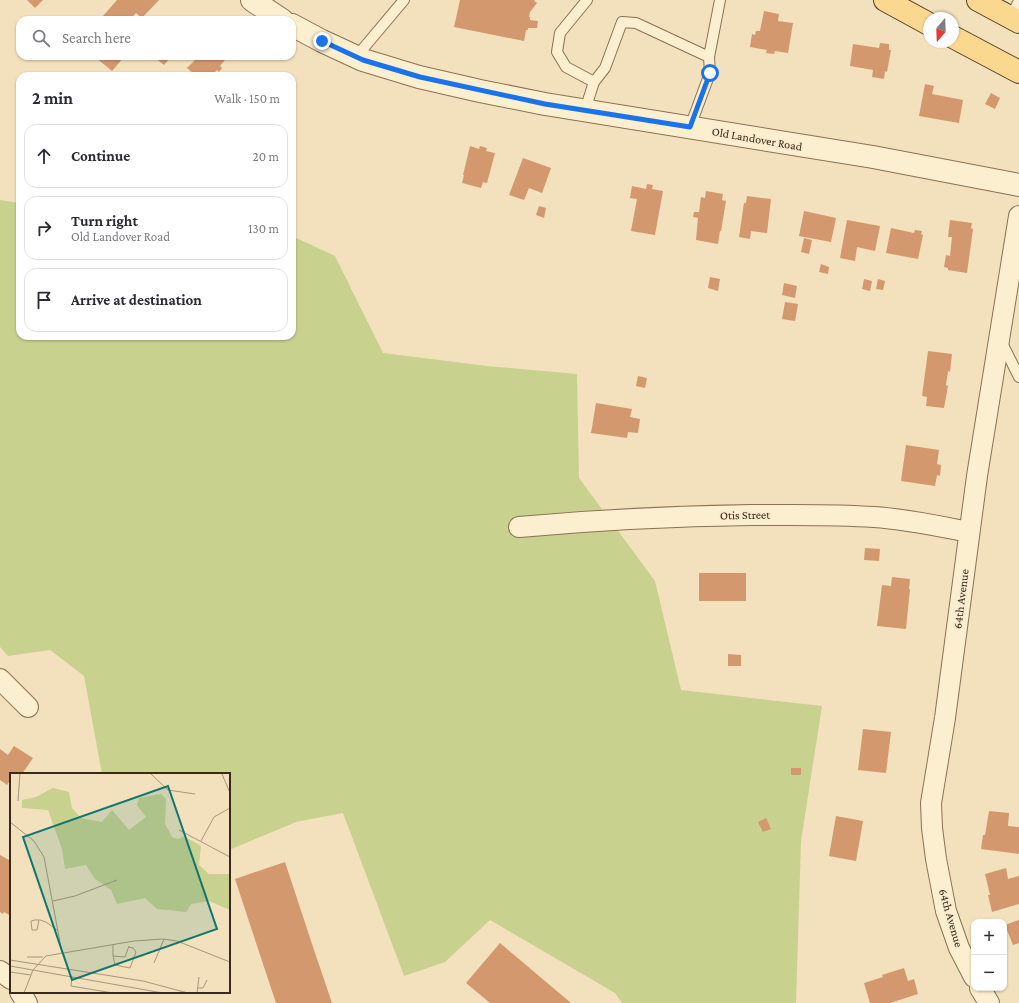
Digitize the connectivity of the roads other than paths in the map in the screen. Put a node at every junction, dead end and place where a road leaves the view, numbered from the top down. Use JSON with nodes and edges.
{"nodes":[{"id":1,"x":252,"y":0,"type":"edge"},
{"id":2,"x":404,"y":0,"type":"edge"},
{"id":3,"x":587,"y":0,"type":"edge"},
{"id":4,"x":720,"y":0,"type":"edge"},
{"id":5,"x":885,"y":0,"type":"edge"},
{"id":6,"x":978,"y":0,"type":"edge"},
{"id":7,"x":1016,"y":14,"type":"edge"},
{"id":8,"x":276,"y":16,"type":"edge"},
{"id":9,"x":923,"y":21,"type":"edge"},
{"id":10,"x":296,"y":27,"type":"edge"},
{"id":11,"x":959,"y":40,"type":"edge"},
{"id":12,"x":709,"y":56,"type":"junction"},
{"id":13,"x":356,"y":57,"type":"junction"},
{"id":14,"x":1019,"y":72,"type":"edge"},
{"id":15,"x":594,"y":82,"type":"junction"},
{"id":16,"x":585,"y":110,"type":"junction"},
{"id":17,"x":690,"y":127,"type":"junction"},
{"id":18,"x":1019,"y":185,"type":"edge"},
{"id":19,"x":1019,"y":216,"type":"edge"},
{"id":20,"x":999,"y":338,"type":"junction"},
{"id":21,"x":1019,"y":378,"type":"edge"},
{"id":22,"x":519,"y":527,"type":"dead end"},
{"id":23,"x":969,"y":532,"type":"junction"},
{"id":24,"x":0,"y":679,"type":"edge"},
{"id":25,"x":28,"y":707,"type":"dead end"},
{"id":26,"x":0,"y":971,"type":"edge"},
{"id":27,"x":971,"y":971,"type":"edge"},
{"id":28,"x":10,"y":978,"type":"edge"},
{"id":29,"x":982,"y":991,"type":"edge"},
{"id":30,"x":21,"y":993,"type":"edge"},
{"id":31,"x":27,"y":1003,"type":"edge"},
{"id":32,"x":989,"y":1003,"type":"edge"}],
"edges":[{"from":1,"to":8,"type":"street"},
{"from":2,"to":13,"type":"lane"},
{"from":3,"to":15,"type":"lane"},
{"from":4,"to":12,"type":"lane"},
{"from":5,"to":9,"type":"main road"},
{"from":6,"to":7,"type":"main road"},
{"from":10,"to":13,"type":"street","name":"Old Landover Road"},
{"from":11,"to":14,"type":"main road"},
{"from":12,"to":15,"type":"lane"},
{"from":12,"to":17,"type":"lane"},
{"from":13,"to":16,"type":"street","name":"Old Landover Road"},
{"from":15,"to":16,"type":"lane"},
{"from":16,"to":17,"type":"street","name":"Old Landover Road"},
{"from":17,"to":18,"type":"street","name":"Old Landover Road"},
{"from":19,"to":20,"type":"street","name":"64th Avenue"},
{"from":20,"to":21,"type":"lane"},
{"from":20,"to":23,"type":"street","name":"64th Avenue"},
{"from":22,"to":23,"type":"street","name":"Otis Street"},
{"from":23,"to":27,"type":"street","name":"64th Avenue"},
{"from":24,"to":25,"type":"street"},
{"from":26,"to":28,"type":"street"},
{"from":29,"to":32,"type":"street"},
{"from":30,"to":31,"type":"street"}]}
